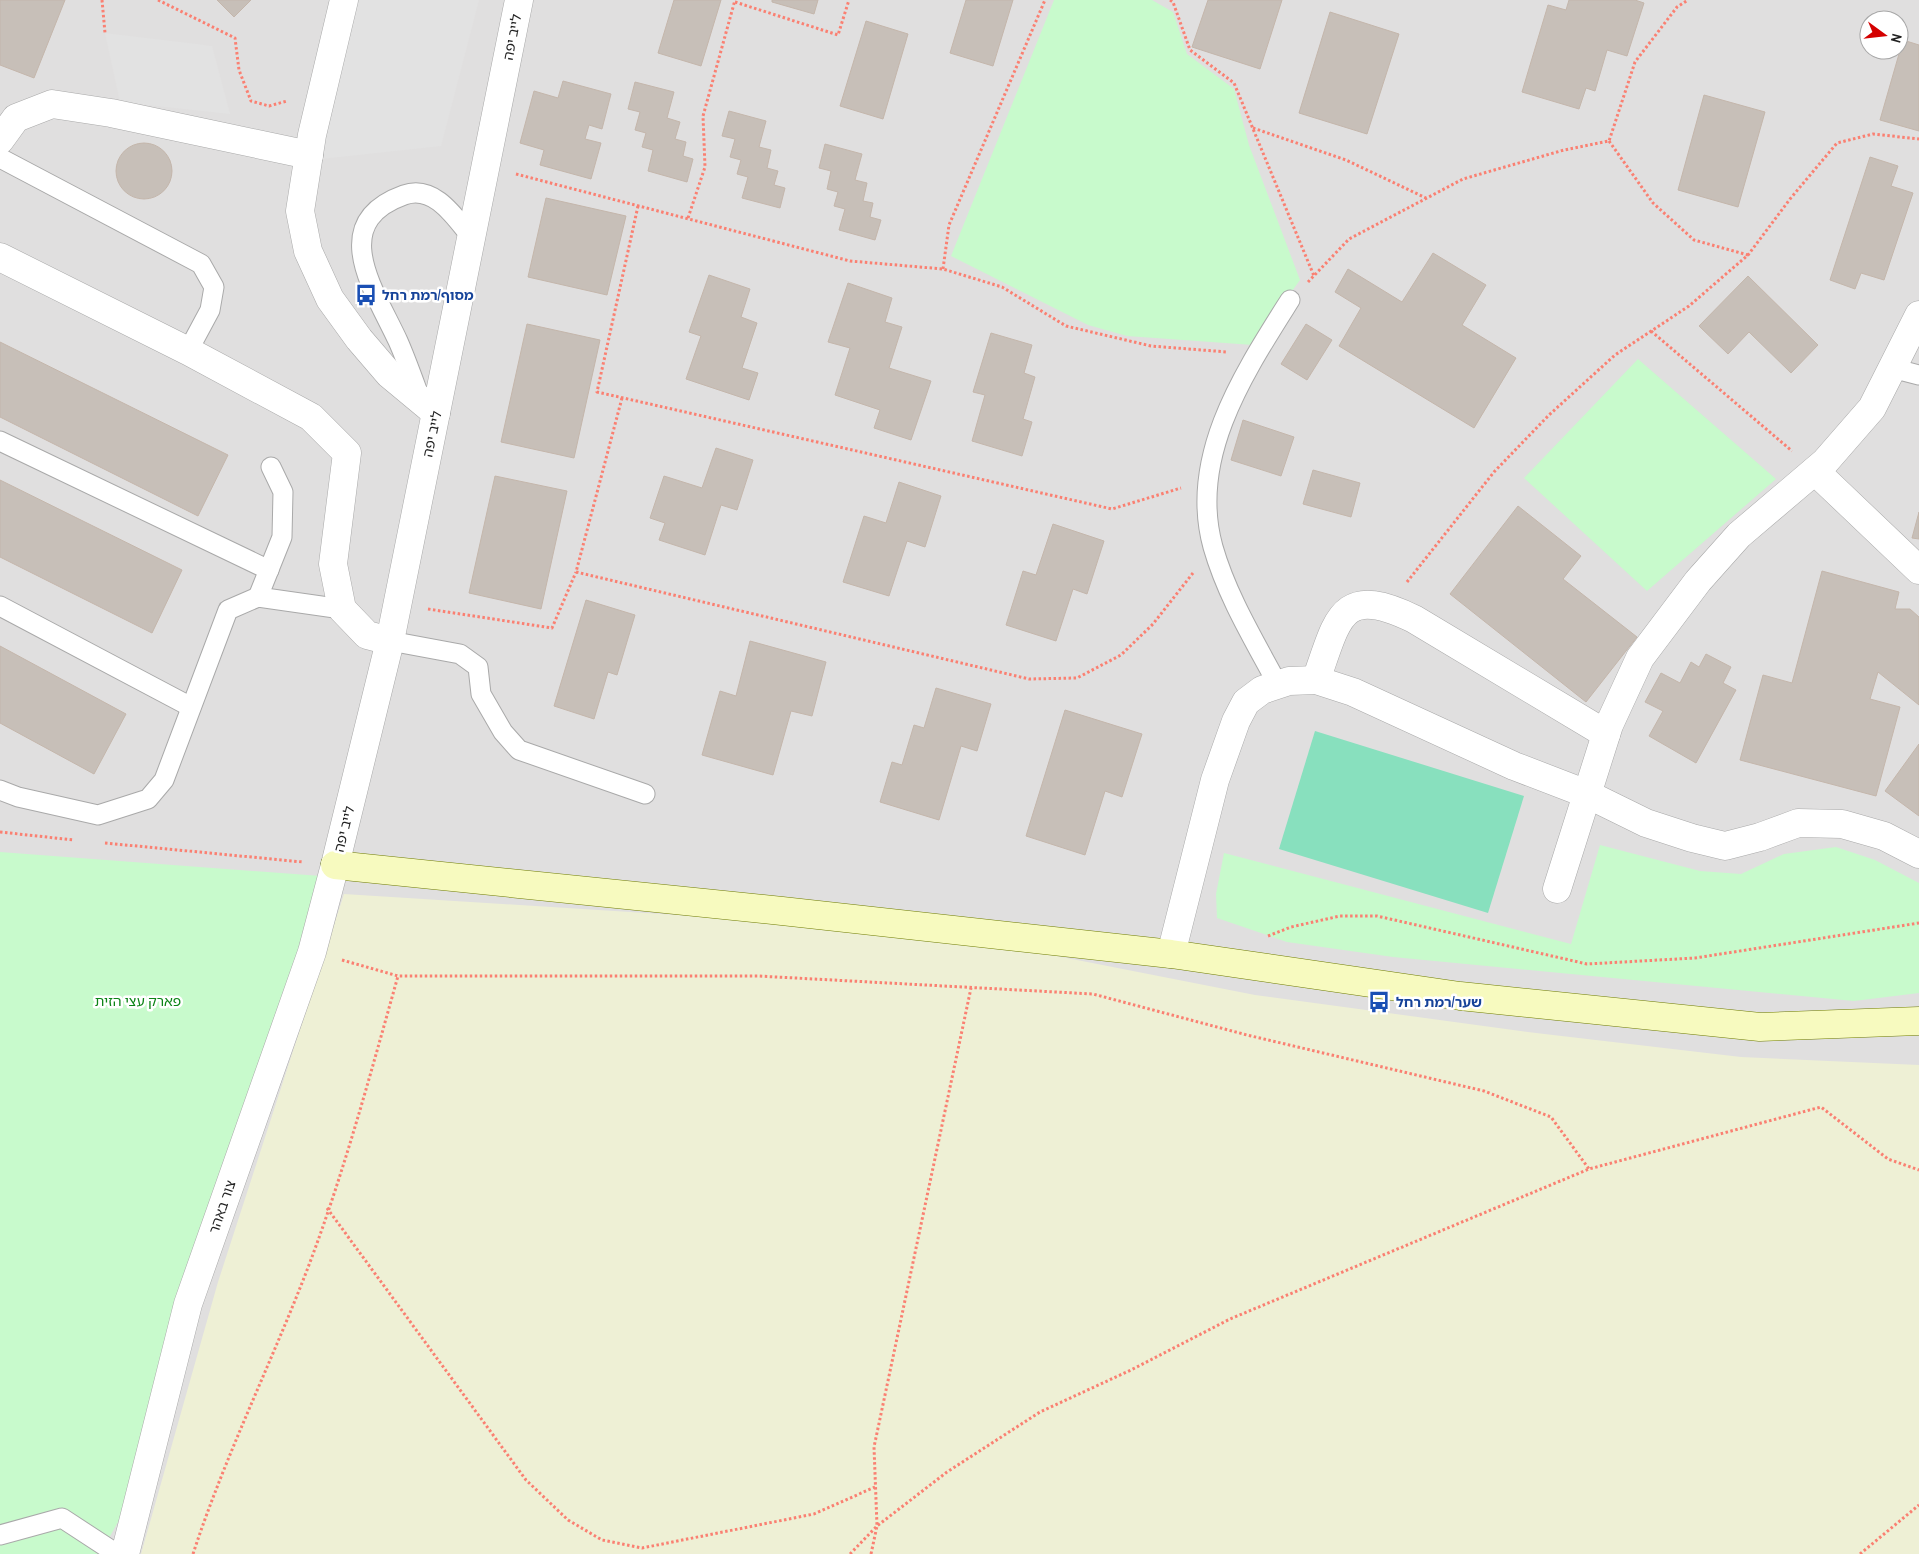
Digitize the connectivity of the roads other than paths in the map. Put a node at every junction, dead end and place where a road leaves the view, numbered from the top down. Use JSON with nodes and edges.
{"nodes":[{"id":1,"x":344,"y":0,"type":"edge"},
{"id":2,"x":519,"y":0,"type":"edge"},
{"id":3,"x":0,"y":140,"type":"edge"},
{"id":4,"x":309,"y":155,"type":"junction"},
{"id":5,"x":0,"y":158,"type":"edge"},
{"id":6,"x":472,"y":238,"type":"junction"},
{"id":7,"x":0,"y":257,"type":"edge"},
{"id":8,"x":1290,"y":300,"type":"road end"},
{"id":9,"x":1919,"y":315,"type":"edge"},
{"id":10,"x":188,"y":351,"type":"junction"},
{"id":11,"x":1892,"y":368,"type":"junction"},
{"id":12,"x":1919,"y":375,"type":"edge"},
{"id":13,"x":429,"y":407,"type":"junction"},
{"id":14,"x":0,"y":441,"type":"edge"},
{"id":15,"x":271,"y":467,"type":"dead end"},
{"id":16,"x":1815,"y":471,"type":"junction"},
{"id":17,"x":269,"y":570,"type":"junction"},
{"id":18,"x":1919,"y":570,"type":"edge"},
{"id":19,"x":258,"y":597,"type":"junction"},
{"id":20,"x":0,"y":606,"type":"edge"},
{"id":21,"x":342,"y":609,"type":"junction"},
{"id":22,"x":390,"y":641,"type":"junction"},
{"id":23,"x":1316,"y":680,"type":"junction"},
{"id":24,"x":1278,"y":685,"type":"junction"},
{"id":25,"x":191,"y":707,"type":"junction"},
{"id":26,"x":1606,"y":734,"type":"junction"},
{"id":27,"x":0,"y":790,"type":"edge"},
{"id":28,"x":645,"y":794,"type":"dead end"},
{"id":29,"x":1587,"y":794,"type":"junction"},
{"id":30,"x":1919,"y":854,"type":"edge"},
{"id":31,"x":335,"y":866,"type":"junction"},
{"id":32,"x":1557,"y":889,"type":"dead end"},
{"id":33,"x":1171,"y":954,"type":"junction"},
{"id":34,"x":1919,"y":1014,"type":"edge"},
{"id":35,"x":1891,"y":1021,"type":"junction"},
{"id":36,"x":1919,"y":1022,"type":"edge"},
{"id":37,"x":0,"y":1535,"type":"edge"},
{"id":38,"x":117,"y":1554,"type":"edge"},
{"id":39,"x":125,"y":1554,"type":"edge"}],
"edges":[{"from":1,"to":4,"type":"street"},
{"from":2,"to":6,"type":"street","name":"לייב יפה"},
{"from":3,"to":4,"type":"street"},
{"from":4,"to":13,"type":"street"},
{"from":5,"to":10,"type":"lane"},
{"from":6,"to":13,"type":"street","name":"לייב יפה"},
{"from":6,"to":13,"type":"lane"},
{"from":7,"to":10,"type":"street"},
{"from":8,"to":24,"type":"lane"},
{"from":9,"to":11,"type":"street"},
{"from":10,"to":21,"type":"street"},
{"from":11,"to":12,"type":"lane"},
{"from":11,"to":16,"type":"street"},
{"from":13,"to":22,"type":"street","name":"לייב יפה"},
{"from":14,"to":17,"type":"lane"},
{"from":15,"to":17,"type":"lane"},
{"from":16,"to":18,"type":"street"},
{"from":16,"to":26,"type":"street"},
{"from":17,"to":19,"type":"lane"},
{"from":19,"to":21,"type":"lane"},
{"from":19,"to":25,"type":"lane"},
{"from":20,"to":25,"type":"lane"},
{"from":21,"to":22,"type":"street"},
{"from":22,"to":28,"type":"lane"},
{"from":22,"to":31,"type":"street","name":"לייב יפה"},
{"from":23,"to":24,"type":"street"},
{"from":23,"to":26,"type":"street"},
{"from":23,"to":29,"type":"street"},
{"from":24,"to":33,"type":"street"},
{"from":25,"to":27,"type":"lane"},
{"from":26,"to":29,"type":"street"},
{"from":29,"to":30,"type":"street"},
{"from":29,"to":32,"type":"street"},
{"from":31,"to":33,"type":"main road"},
{"from":31,"to":39,"type":"street","name":"צור באהר"},
{"from":33,"to":35,"type":"main road"},
{"from":34,"to":35,"type":"main road"},
{"from":35,"to":36,"type":"main road"},
{"from":37,"to":38,"type":"lane"}]}
